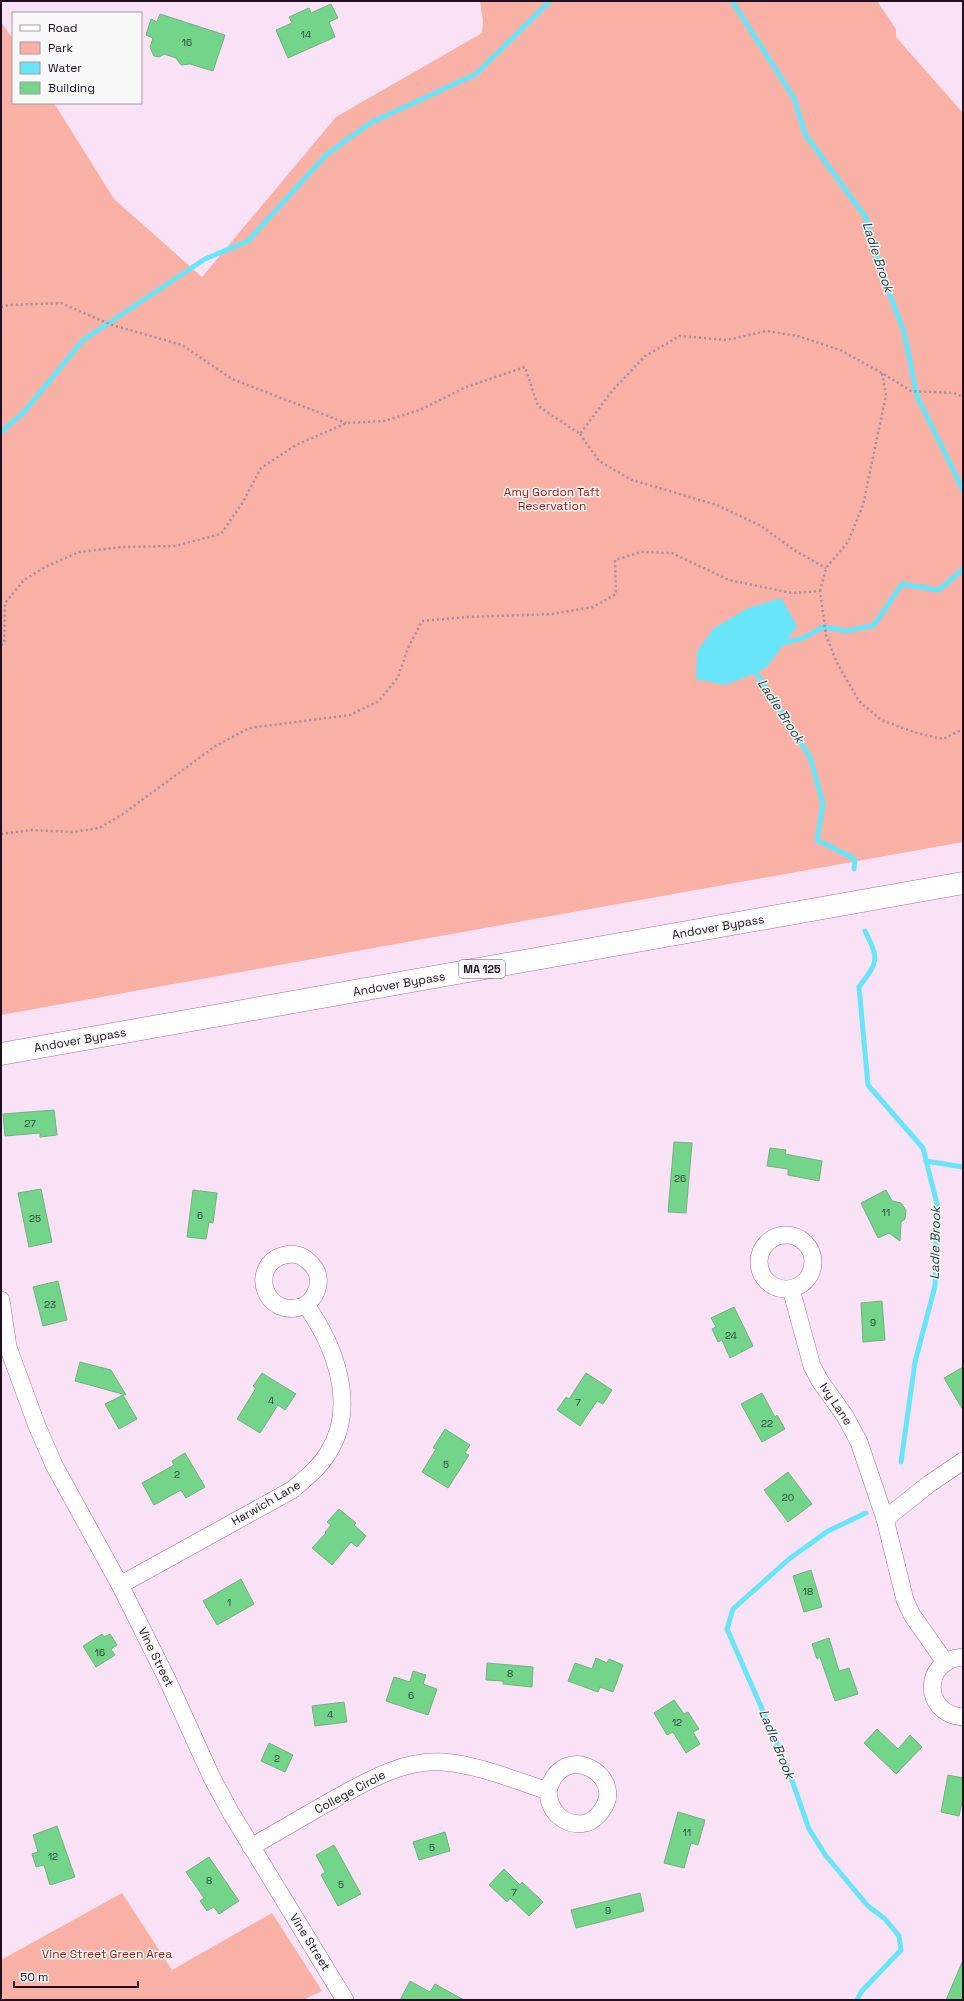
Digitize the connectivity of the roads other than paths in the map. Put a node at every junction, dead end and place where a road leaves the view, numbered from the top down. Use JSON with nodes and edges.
{"nodes":[{"id":1,"x":963,"y":884,"type":"edge"},
{"id":2,"x":1,"y":1054,"type":"edge"},
{"id":3,"x":791,"y":1289,"type":"dead end"},
{"id":4,"x":1,"y":1300,"type":"edge"},
{"id":5,"x":306,"y":1305,"type":"dead end"},
{"id":6,"x":963,"y":1462,"type":"edge"},
{"id":7,"x":885,"y":1519,"type":"junction"},
{"id":8,"x":120,"y":1585,"type":"junction"},
{"id":9,"x":963,"y":1657,"type":"edge"},
{"id":10,"x":946,"y":1662,"type":"junction"},
{"id":11,"x":963,"y":1718,"type":"edge"},
{"id":12,"x":548,"y":1791,"type":"dead end"},
{"id":13,"x":251,"y":1847,"type":"junction"},
{"id":14,"x":345,"y":2000,"type":"edge"}],
"edges":[{"from":1,"to":2,"type":"main road","name":"Andover Bypass","number":"MA 125"},
{"from":3,"to":7,"type":"street","name":"Ivy Lane"},
{"from":4,"to":8,"type":"street","name":"Vine Street"},
{"from":5,"to":8,"type":"street","name":"Harwich Lane"},
{"from":6,"to":7,"type":"street"},
{"from":7,"to":10,"type":"street","name":"Ivy Lane"},
{"from":8,"to":13,"type":"street","name":"Vine Street"},
{"from":9,"to":10,"type":"street"},
{"from":10,"to":11,"type":"street"},
{"from":12,"to":13,"type":"street","name":"College Circle"},
{"from":13,"to":14,"type":"street","name":"Vine Street"}]}
